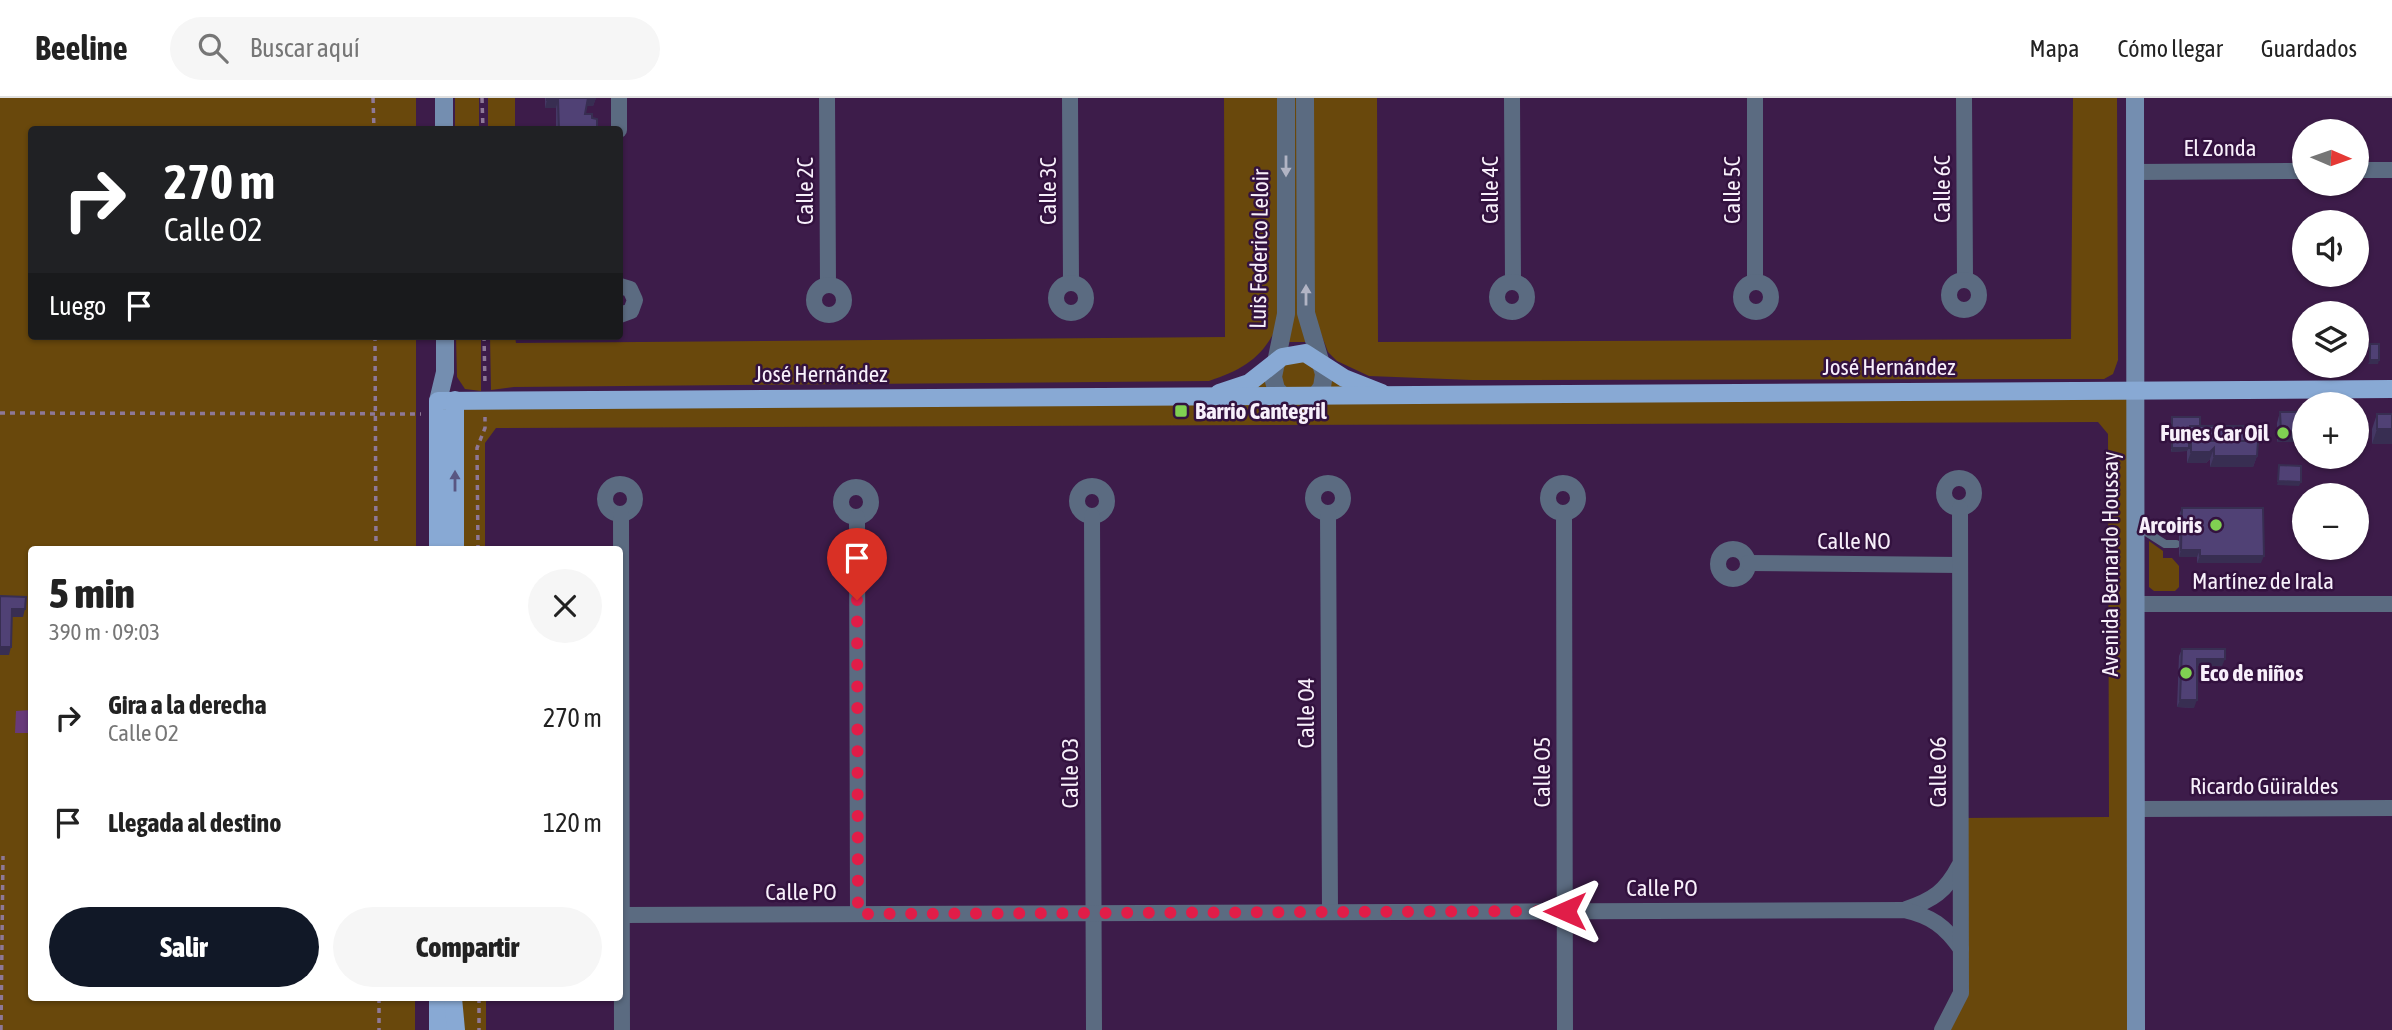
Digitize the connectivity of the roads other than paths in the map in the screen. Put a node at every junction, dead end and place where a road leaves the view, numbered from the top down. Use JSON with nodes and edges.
{"nodes":[{"id":1,"x":444,"y":98,"type":"edge"},
{"id":2,"x":619,"y":98,"type":"edge"},
{"id":3,"x":827,"y":98,"type":"edge"},
{"id":4,"x":1070,"y":98,"type":"edge"},
{"id":5,"x":1286,"y":98,"type":"edge"},
{"id":6,"x":1305,"y":98,"type":"edge"},
{"id":7,"x":1512,"y":98,"type":"edge"},
{"id":8,"x":1755,"y":98,"type":"edge"},
{"id":9,"x":1964,"y":98,"type":"edge"},
{"id":10,"x":2135,"y":98,"type":"edge"},
{"id":11,"x":444,"y":126,"type":"edge"},
{"id":12,"x":619,"y":126,"type":"edge"},
{"id":13,"x":2370,"y":170,"type":"edge"},
{"id":14,"x":2392,"y":170,"type":"edge"},
{"id":15,"x":2292,"y":171,"type":"edge"},
{"id":16,"x":2135,"y":172,"type":"junction"},
{"id":17,"x":1965,"y":280,"type":"dead end"},
{"id":18,"x":1755,"y":281,"type":"dead end"},
{"id":19,"x":1513,"y":282,"type":"dead end"},
{"id":20,"x":1071,"y":283,"type":"dead end"},
{"id":21,"x":828,"y":285,"type":"dead end"},
{"id":22,"x":623,"y":287,"type":"edge"},
{"id":23,"x":623,"y":314,"type":"edge"},
{"id":24,"x":445,"y":340,"type":"edge"},
{"id":25,"x":1321,"y":361,"type":"junction"},
{"id":26,"x":1274,"y":365,"type":"junction"},
{"id":27,"x":2392,"y":389,"type":"edge"},
{"id":28,"x":2134,"y":390,"type":"junction"},
{"id":29,"x":1386,"y":394,"type":"junction"},
{"id":30,"x":1205,"y":397,"type":"junction"},
{"id":31,"x":1284,"y":397,"type":"junction"},
{"id":32,"x":1315,"y":397,"type":"junction"},
{"id":33,"x":444,"y":405,"type":"junction"},
{"id":34,"x":1960,"y":509,"type":"dead end"},
{"id":35,"x":1328,"y":513,"type":"dead end"},
{"id":36,"x":1564,"y":513,"type":"dead end"},
{"id":37,"x":621,"y":514,"type":"dead end"},
{"id":38,"x":1093,"y":516,"type":"dead end"},
{"id":39,"x":857,"y":517,"type":"dead end"},
{"id":40,"x":2136,"y":525,"type":"junction"},
{"id":41,"x":2176,"y":544,"type":"dead end"},
{"id":42,"x":438,"y":546,"type":"edge"},
{"id":43,"x":455,"y":546,"type":"edge"},
{"id":44,"x":621,"y":546,"type":"edge"},
{"id":45,"x":1748,"y":563,"type":"dead end"},
{"id":46,"x":1960,"y":565,"type":"junction"},
{"id":47,"x":2135,"y":604,"type":"junction"},
{"id":48,"x":2392,"y":604,"type":"edge"},
{"id":49,"x":2392,"y":808,"type":"edge"},
{"id":50,"x":2135,"y":809,"type":"junction"},
{"id":51,"x":1961,"y":861,"type":"junction"},
{"id":52,"x":1904,"y":910,"type":"junction"},
{"id":53,"x":1565,"y":911,"type":"junction"},
{"id":54,"x":1329,"y":912,"type":"junction"},
{"id":55,"x":1094,"y":913,"type":"junction"},
{"id":56,"x":858,"y":914,"type":"junction"},
{"id":57,"x":623,"y":915,"type":"edge"},
{"id":58,"x":1961,"y":949,"type":"junction"},
{"id":59,"x":438,"y":1001,"type":"edge"},
{"id":60,"x":453,"y":1001,"type":"edge"},
{"id":61,"x":622,"y":1001,"type":"edge"},
{"id":62,"x":1947,"y":1029,"type":"edge"},
{"id":63,"x":438,"y":1030,"type":"edge"},
{"id":64,"x":456,"y":1030,"type":"edge"},
{"id":65,"x":622,"y":1030,"type":"edge"},
{"id":66,"x":1094,"y":1030,"type":"edge"},
{"id":67,"x":1565,"y":1030,"type":"edge"},
{"id":68,"x":2136,"y":1030,"type":"edge"}],
"edges":[{"from":1,"to":11,"type":"main road"},
{"from":2,"to":12,"type":"street"},
{"from":3,"to":21,"type":"street","name":"Calle 2C"},
{"from":4,"to":20,"type":"street","name":"Calle 3C"},
{"from":5,"to":26,"type":"street","name":"Luis Federico Leloir","one_way":true},
{"from":25,"to":6,"type":"street","name":"Luis Federico Leloir","one_way":true},
{"from":7,"to":19,"type":"street","name":"Calle 4C"},
{"from":8,"to":18,"type":"street","name":"Calle 5C"},
{"from":9,"to":17,"type":"street","name":"Calle 6C"},
{"from":10,"to":16,"type":"main road","name":"Avenida Bernardo Houssay"},
{"from":13,"to":14,"type":"street"},
{"from":15,"to":16,"type":"street","name":"El Zonda"},
{"from":16,"to":28,"type":"main road","name":"Avenida Bernardo Houssay"},
{"from":22,"to":23,"type":"street"},
{"from":24,"to":33,"type":"main road"},
{"from":25,"to":26,"type":"main road","name":"José Hernández"},
{"from":25,"to":29,"type":"main road","name":"José Hernández"},
{"from":25,"to":32,"type":"street","name":"Luis Federico Leloir"},
{"from":26,"to":30,"type":"main road","name":"José Hernández"},
{"from":26,"to":31,"type":"street"},
{"from":27,"to":28,"type":"main road","name":"José Hernández"},
{"from":28,"to":29,"type":"main road","name":"José Hernández"},
{"from":28,"to":40,"type":"main road","name":"Avenida Bernardo Houssay"},
{"from":29,"to":32,"type":"main road","name":"José Hernández"},
{"from":30,"to":31,"type":"main road","name":"José Hernández"},
{"from":30,"to":33,"type":"main road","name":"José Hernández"},
{"from":31,"to":32,"type":"main road","name":"José Hernández"},
{"from":33,"to":42,"type":"main road"},
{"from":43,"to":33,"type":"main road","one_way":true},
{"from":34,"to":46,"type":"street","name":"Calle O6"},
{"from":35,"to":54,"type":"street","name":"Calle O4"},
{"from":36,"to":53,"type":"street","name":"Calle O5"},
{"from":37,"to":44,"type":"street"},
{"from":38,"to":55,"type":"street","name":"Calle O3"},
{"from":39,"to":56,"type":"street"},
{"from":40,"to":41,"type":"lane"},
{"from":40,"to":47,"type":"main road","name":"Avenida Bernardo Houssay"},
{"from":45,"to":46,"type":"street","name":"Calle NO"},
{"from":46,"to":51,"type":"street","name":"Calle O6"},
{"from":47,"to":48,"type":"street","name":"Martínez de Irala"},
{"from":47,"to":50,"type":"main road","name":"Avenida Bernardo Houssay"},
{"from":49,"to":50,"type":"street","name":"Ricardo Güiraldes"},
{"from":50,"to":68,"type":"main road","name":"Avenida Bernardo Houssay"},
{"from":51,"to":52,"type":"street","name":"Calle PO"},
{"from":51,"to":58,"type":"street","name":"Calle O6"},
{"from":52,"to":53,"type":"street","name":"Calle PO"},
{"from":52,"to":58,"type":"street","name":"Calle PO"},
{"from":53,"to":54,"type":"street","name":"Calle PO"},
{"from":53,"to":67,"type":"street","name":"Calle O5"},
{"from":54,"to":55,"type":"street","name":"Calle PO"},
{"from":55,"to":56,"type":"street","name":"Calle PO"},
{"from":55,"to":66,"type":"street","name":"Calle O3"},
{"from":56,"to":57,"type":"street","name":"Calle PO"},
{"from":58,"to":62,"type":"street","name":"Calle O6"},
{"from":59,"to":63,"type":"main road"},
{"from":60,"to":64,"type":"main road"},
{"from":61,"to":65,"type":"street"}]}
